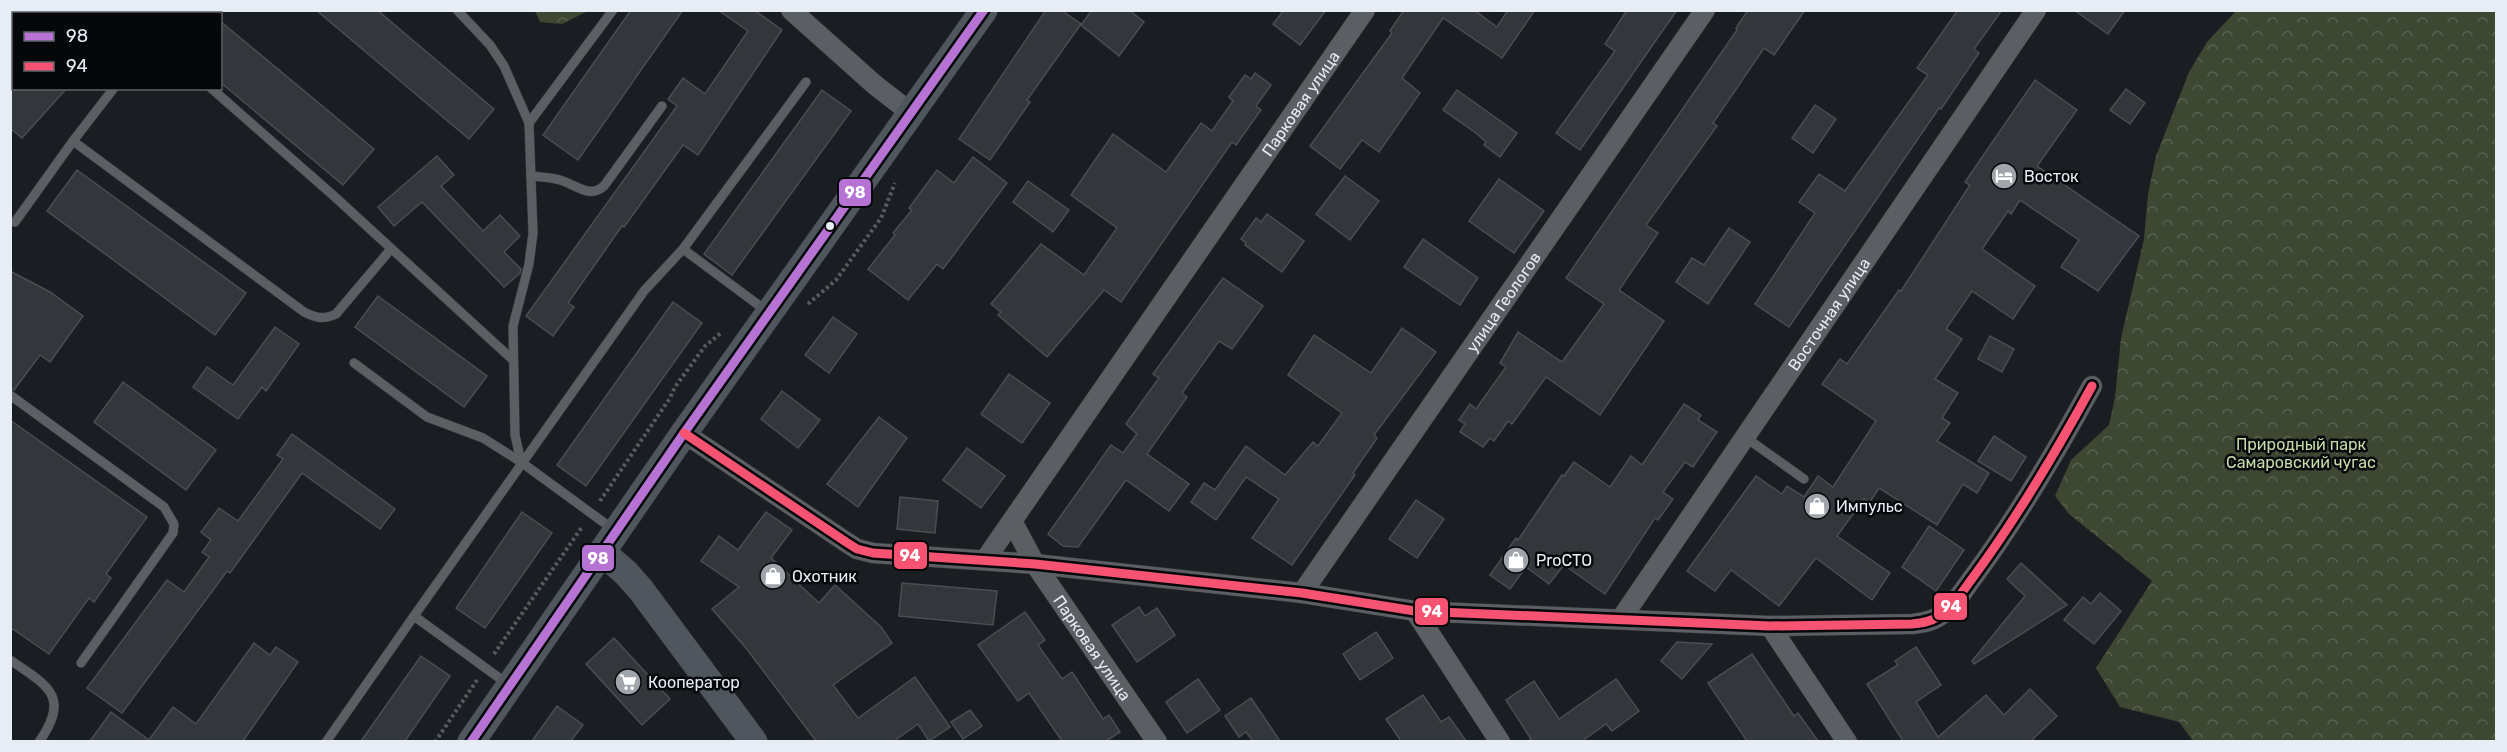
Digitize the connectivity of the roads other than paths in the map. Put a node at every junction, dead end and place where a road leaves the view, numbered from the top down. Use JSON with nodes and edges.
{"nodes":[{"id":1,"x":457,"y":10,"type":"edge"},
{"id":2,"x":613,"y":10,"type":"edge"},
{"id":3,"x":790,"y":10,"type":"edge"},
{"id":4,"x":984,"y":10,"type":"edge"},
{"id":5,"x":1365,"y":10,"type":"edge"},
{"id":6,"x":1706,"y":10,"type":"edge"},
{"id":7,"x":2036,"y":10,"type":"edge"},
{"id":8,"x":806,"y":82,"type":"dead end"},
{"id":9,"x":112,"y":90,"type":"edge"},
{"id":10,"x":212,"y":90,"type":"edge"},
{"id":11,"x":662,"y":106,"type":"dead end"},
{"id":12,"x":911,"y":113,"type":"junction"},
{"id":13,"x":529,"y":123,"type":"junction"},
{"id":14,"x":74,"y":141,"type":"junction"},
{"id":15,"x":531,"y":176,"type":"junction"},
{"id":16,"x":15,"y":222,"type":"dead end"},
{"id":17,"x":391,"y":249,"type":"junction"},
{"id":18,"x":684,"y":249,"type":"junction"},
{"id":19,"x":769,"y":313,"type":"junction"},
{"id":20,"x":513,"y":360,"type":"junction"},
{"id":21,"x":354,"y":363,"type":"dead end"},
{"id":22,"x":2092,"y":386,"type":"dead end"},
{"id":23,"x":10,"y":395,"type":"edge"},
{"id":24,"x":684,"y":433,"type":"junction"},
{"id":25,"x":1745,"y":437,"type":"junction"},
{"id":26,"x":521,"y":462,"type":"junction"},
{"id":27,"x":1804,"y":479,"type":"dead end"},
{"id":28,"x":1013,"y":523,"type":"junction"},
{"id":29,"x":609,"y":542,"type":"junction"},
{"id":30,"x":986,"y":560,"type":"junction"},
{"id":31,"x":1035,"y":564,"type":"junction"},
{"id":32,"x":1302,"y":593,"type":"junction"},
{"id":33,"x":1414,"y":611,"type":"junction"},
{"id":34,"x":414,"y":616,"type":"junction"},
{"id":35,"x":1621,"y":619,"type":"junction"},
{"id":36,"x":1770,"y":626,"type":"junction"},
{"id":37,"x":10,"y":660,"type":"edge"},
{"id":38,"x":81,"y":663,"type":"dead end"},
{"id":39,"x":510,"y":686,"type":"junction"},
{"id":40,"x":39,"y":741,"type":"edge"},
{"id":41,"x":326,"y":741,"type":"edge"},
{"id":42,"x":471,"y":741,"type":"edge"},
{"id":43,"x":754,"y":741,"type":"edge"},
{"id":44,"x":1157,"y":741,"type":"edge"},
{"id":45,"x":1500,"y":741,"type":"edge"},
{"id":46,"x":1847,"y":741,"type":"edge"}],
"edges":[{"from":1,"to":13,"type":"lane"},
{"from":2,"to":13,"type":"lane"},
{"from":3,"to":12,"type":"street"},
{"from":4,"to":12,"type":"main road"},
{"from":5,"to":28,"type":"street","name":"Парковая улица"},
{"from":6,"to":32,"type":"street","name":"улица Геологов"},
{"from":7,"to":25,"type":"street","name":"Восточная улица"},
{"from":8,"to":18,"type":"lane"},
{"from":9,"to":14,"type":"lane"},
{"from":10,"to":17,"type":"lane"},
{"from":11,"to":15,"type":"lane"},
{"from":12,"to":19,"type":"main road"},
{"from":13,"to":15,"type":"lane"},
{"from":14,"to":16,"type":"lane"},
{"from":14,"to":17,"type":"lane"},
{"from":15,"to":20,"type":"lane"},
{"from":17,"to":20,"type":"lane"},
{"from":18,"to":19,"type":"lane"},
{"from":18,"to":26,"type":"lane"},
{"from":19,"to":24,"type":"main road"},
{"from":20,"to":26,"type":"lane"},
{"from":21,"to":26,"type":"lane"},
{"from":22,"to":36,"type":"street"},
{"from":23,"to":38,"type":"lane"},
{"from":24,"to":29,"type":"main road"},
{"from":24,"to":30,"type":"street"},
{"from":25,"to":27,"type":"lane"},
{"from":25,"to":35,"type":"street","name":"Восточная улица"},
{"from":26,"to":29,"type":"lane"},
{"from":26,"to":34,"type":"lane"},
{"from":28,"to":30,"type":"street","name":"Парковая улица"},
{"from":28,"to":31,"type":"street","name":"Парковая улица"},
{"from":29,"to":39,"type":"main road"},
{"from":29,"to":43,"type":"main road"},
{"from":30,"to":31,"type":"street"},
{"from":31,"to":32,"type":"street"},
{"from":31,"to":44,"type":"street","name":"Парковая улица"},
{"from":32,"to":33,"type":"street"},
{"from":33,"to":35,"type":"street"},
{"from":33,"to":45,"type":"street"},
{"from":34,"to":39,"type":"lane"},
{"from":34,"to":41,"type":"lane"},
{"from":35,"to":36,"type":"street"},
{"from":36,"to":46,"type":"street"},
{"from":37,"to":40,"type":"lane"},
{"from":39,"to":42,"type":"main road"}]}
